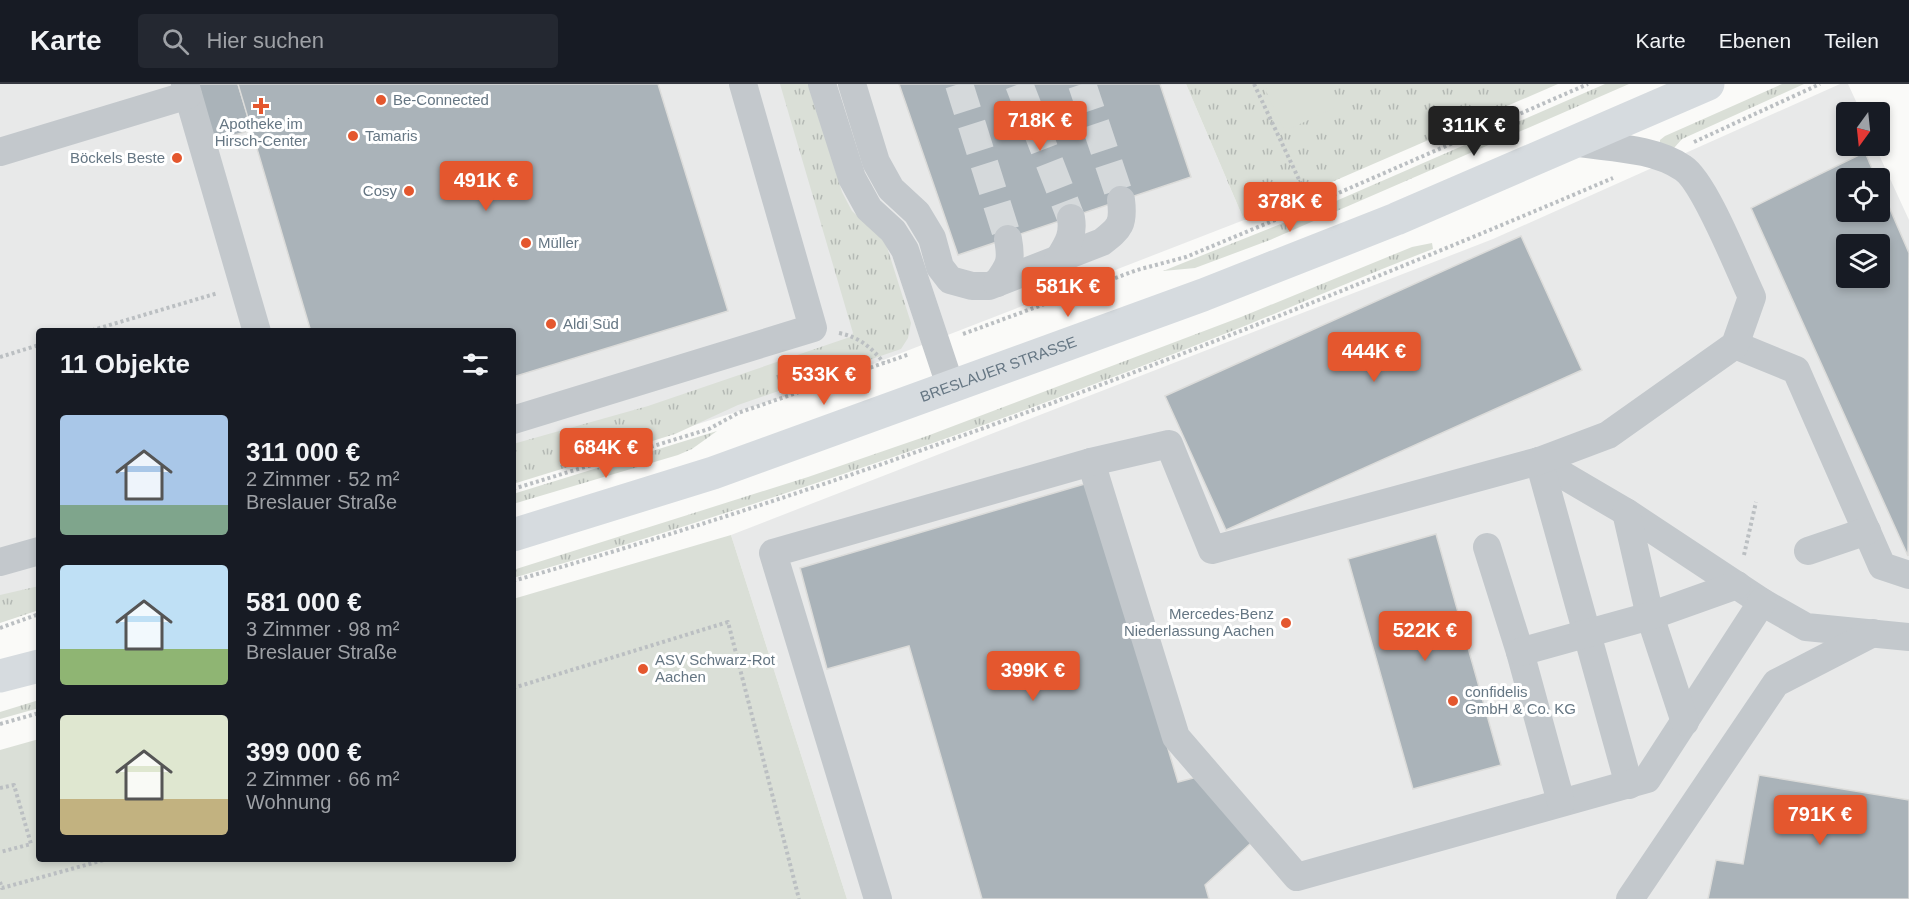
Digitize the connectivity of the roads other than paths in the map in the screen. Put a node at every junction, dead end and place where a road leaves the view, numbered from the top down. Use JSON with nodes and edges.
{"nodes":[{"id":1,"x":743,"y":84,"type":"edge"},
{"id":2,"x":822,"y":84,"type":"edge"},
{"id":3,"x":852,"y":84,"type":"edge"},
{"id":4,"x":1708,"y":84,"type":"edge"},
{"id":5,"x":187,"y":90,"type":"edge"},
{"id":6,"x":1572,"y":142,"type":"junction"},
{"id":7,"x":0,"y":152,"type":"edge"},
{"id":8,"x":1121,"y":200,"type":"tunnel mouth"},
{"id":9,"x":1071,"y":218,"type":"tunnel mouth"},
{"id":10,"x":1008,"y":238,"type":"tunnel mouth"},
{"id":11,"x":1058,"y":260,"type":"junction"},
{"id":12,"x":997,"y":283,"type":"junction"},
{"id":13,"x":256,"y":328,"type":"edge"},
{"id":14,"x":1736,"y":345,"type":"junction"},
{"id":15,"x":951,"y":388,"type":"junction"},
{"id":16,"x":516,"y":419,"type":"edge"},
{"id":17,"x":1539,"y":461,"type":"junction"},
{"id":18,"x":1091,"y":462,"type":"junction"},
{"id":19,"x":1626,"y":512,"type":"junction"},
{"id":20,"x":1867,"y":531,"type":"junction"},
{"id":21,"x":516,"y":533,"type":"edge"},
{"id":22,"x":1487,"y":547,"type":"dead end"},
{"id":23,"x":1808,"y":551,"type":"dead end"},
{"id":24,"x":36,"y":552,"type":"edge"},
{"id":25,"x":0,"y":562,"type":"edge"},
{"id":26,"x":1909,"y":575,"type":"edge"},
{"id":27,"x":1737,"y":585,"type":"junction"},
{"id":28,"x":1762,"y":602,"type":"junction"},
{"id":29,"x":1650,"y":616,"type":"junction"},
{"id":30,"x":1585,"y":633,"type":"junction"},
{"id":31,"x":1873,"y":633,"type":"junction"},
{"id":32,"x":1909,"y":637,"type":"edge"},
{"id":33,"x":1520,"y":652,"type":"junction"},
{"id":34,"x":36,"y":667,"type":"edge"},
{"id":35,"x":0,"y":676,"type":"edge"},
{"id":36,"x":1685,"y":722,"type":"junction"},
{"id":37,"x":1629,"y":785,"type":"junction"},
{"id":38,"x":1561,"y":802,"type":"junction"},
{"id":39,"x":878,"y":899,"type":"edge"},
{"id":40,"x":1630,"y":899,"type":"edge"}],
"edges":[{"from":1,"to":16,"type":"street"},
{"from":2,"to":15,"type":"street"},
{"from":3,"to":12,"type":"street"},
{"from":4,"to":6,"type":"main road","name":"BRESLAUER STRASSE"},
{"from":5,"to":7,"type":"street"},
{"from":5,"to":13,"type":"street"},
{"from":6,"to":14,"type":"street"},
{"from":6,"to":15,"type":"main road","name":"BRESLAUER STRASSE"},
{"from":8,"to":11,"type":"street"},
{"from":9,"to":11,"type":"street"},
{"from":10,"to":12,"type":"street"},
{"from":11,"to":12,"type":"street"},
{"from":14,"to":17,"type":"street"},
{"from":14,"to":20,"type":"street"},
{"from":15,"to":21,"type":"main road","name":"BRESLAUER STRASSE"},
{"from":17,"to":18,"type":"street"},
{"from":17,"to":19,"type":"street"},
{"from":17,"to":30,"type":"street"},
{"from":18,"to":38,"type":"street"},
{"from":18,"to":39,"type":"street"},
{"from":19,"to":27,"type":"street"},
{"from":19,"to":29,"type":"street"},
{"from":20,"to":23,"type":"street"},
{"from":20,"to":26,"type":"street"},
{"from":22,"to":33,"type":"street"},
{"from":24,"to":25,"type":"street"},
{"from":27,"to":28,"type":"street"},
{"from":27,"to":29,"type":"street"},
{"from":28,"to":31,"type":"street"},
{"from":28,"to":36,"type":"street"},
{"from":29,"to":30,"type":"street"},
{"from":29,"to":36,"type":"street"},
{"from":30,"to":33,"type":"street"},
{"from":30,"to":37,"type":"street"},
{"from":31,"to":32,"type":"street"},
{"from":31,"to":40,"type":"street"},
{"from":33,"to":38,"type":"street"},
{"from":34,"to":35,"type":"main road"},
{"from":36,"to":37,"type":"street"},
{"from":37,"to":38,"type":"street"}]}
